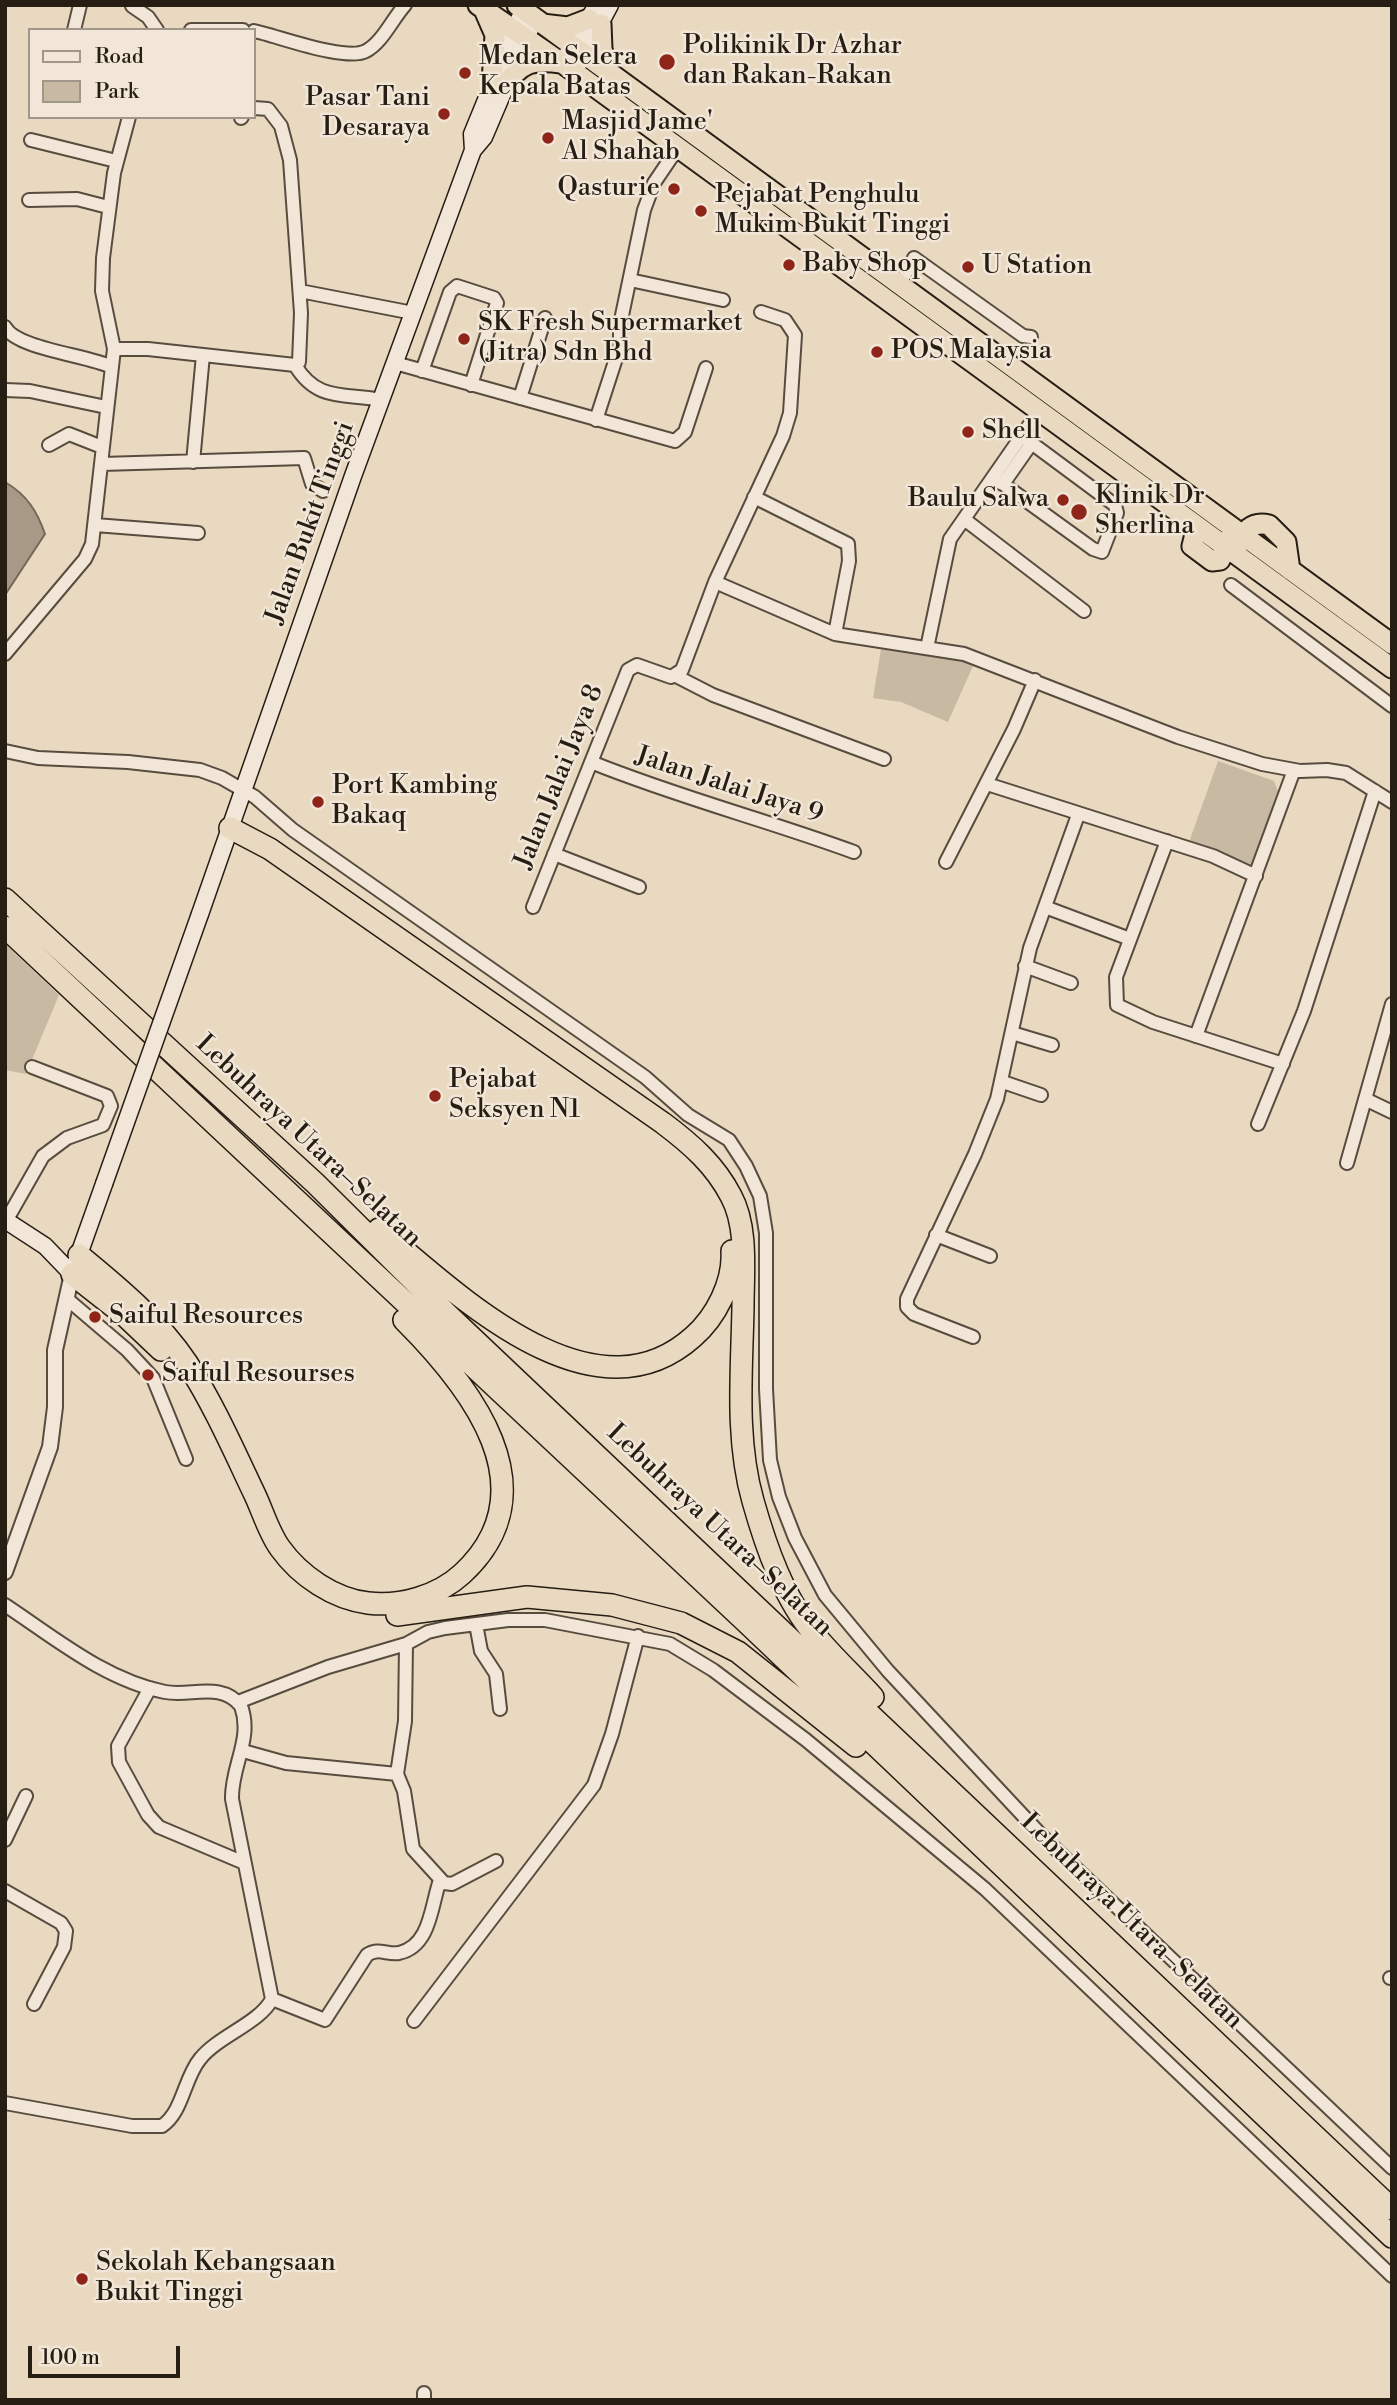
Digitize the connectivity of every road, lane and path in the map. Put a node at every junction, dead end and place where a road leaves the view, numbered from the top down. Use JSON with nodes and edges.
{"nodes":[{"id":1,"x":80,"y":5,"type":"edge"},
{"id":2,"x":405,"y":5,"type":"edge"},
{"id":3,"x":610,"y":5,"type":"edge"},
{"id":4,"x":132,"y":6,"type":"edge"},
{"id":5,"x":481,"y":7,"type":"edge"},
{"id":6,"x":529,"y":14,"type":"edge"},
{"id":7,"x":596,"y":16,"type":"edge"},
{"id":8,"x":74,"y":28,"type":"edge"},
{"id":9,"x":156,"y":28,"type":"edge"},
{"id":10,"x":256,"y":32,"type":"edge"},
{"id":11,"x":519,"y":35,"type":"junction"},
{"id":12,"x":573,"y":60,"type":"junction"},
{"id":13,"x":609,"y":72,"type":"junction"},
{"id":14,"x":498,"y":84,"type":"junction"},
{"id":15,"x":256,"y":108,"type":"edge"},
{"id":16,"x":128,"y":119,"type":"edge"},
{"id":17,"x":31,"y":140,"type":"dead end"},
{"id":18,"x":677,"y":149,"type":"junction"},
{"id":19,"x":116,"y":161,"type":"junction"},
{"id":20,"x":29,"y":200,"type":"dead end"},
{"id":21,"x":108,"y":207,"type":"junction"},
{"id":22,"x":630,"y":280,"type":"junction"},
{"id":23,"x":899,"y":286,"type":"junction"},
{"id":24,"x":300,"y":291,"type":"junction"},
{"id":25,"x":723,"y":300,"type":"dead end"},
{"id":26,"x":761,"y":312,"type":"dead end"},
{"id":27,"x":413,"y":313,"type":"junction"},
{"id":28,"x":545,"y":318,"type":"dead end"},
{"id":29,"x":5,"y":327,"type":"edge"},
{"id":30,"x":1031,"y":337,"type":"dead end"},
{"id":31,"x":114,"y":349,"type":"junction"},
{"id":32,"x":203,"y":355,"type":"junction"},
{"id":33,"x":395,"y":363,"type":"junction"},
{"id":34,"x":295,"y":365,"type":"junction"},
{"id":35,"x":112,"y":367,"type":"junction"},
{"id":36,"x":706,"y":368,"type":"dead end"},
{"id":37,"x":422,"y":371,"type":"junction"},
{"id":38,"x":471,"y":385,"type":"junction"},
{"id":39,"x":5,"y":390,"type":"edge"},
{"id":40,"x":520,"y":398,"type":"junction"},
{"id":41,"x":381,"y":400,"type":"junction"},
{"id":42,"x":106,"y":407,"type":"junction"},
{"id":43,"x":1039,"y":411,"type":"junction"},
{"id":44,"x":596,"y":421,"type":"junction"},
{"id":45,"x":1027,"y":440,"type":"junction"},
{"id":46,"x":49,"y":444,"type":"dead end"},
{"id":47,"x":103,"y":447,"type":"junction"},
{"id":48,"x":193,"y":461,"type":"junction"},
{"id":49,"x":102,"y":464,"type":"junction"},
{"id":50,"x":998,"y":482,"type":"junction"},
{"id":51,"x":323,"y":491,"type":"dead end"},
{"id":52,"x":754,"y":497,"type":"junction"},
{"id":53,"x":964,"y":519,"type":"junction"},
{"id":54,"x":95,"y":525,"type":"junction"},
{"id":55,"x":198,"y":533,"type":"dead end"},
{"id":56,"x":1234,"y":540,"type":"junction"},
{"id":57,"x":715,"y":582,"type":"junction"},
{"id":58,"x":1231,"y":585,"type":"dead end"},
{"id":59,"x":1084,"y":611,"type":"dead end"},
{"id":60,"x":835,"y":634,"type":"junction"},
{"id":61,"x":1392,"y":644,"type":"edge"},
{"id":62,"x":927,"y":648,"type":"junction"},
{"id":63,"x":5,"y":654,"type":"edge"},
{"id":64,"x":1392,"y":668,"type":"edge"},
{"id":65,"x":676,"y":676,"type":"junction"},
{"id":66,"x":1035,"y":680,"type":"junction"},
{"id":67,"x":1392,"y":706,"type":"edge"},
{"id":68,"x":5,"y":751,"type":"edge"},
{"id":69,"x":884,"y":759,"type":"dead end"},
{"id":70,"x":591,"y":762,"type":"junction"},
{"id":71,"x":1294,"y":770,"type":"junction"},
{"id":72,"x":987,"y":784,"type":"junction"},
{"id":73,"x":243,"y":790,"type":"junction"},
{"id":74,"x":1375,"y":791,"type":"junction"},
{"id":75,"x":1392,"y":802,"type":"edge"},
{"id":76,"x":1078,"y":815,"type":"junction"},
{"id":77,"x":228,"y":835,"type":"junction"},
{"id":78,"x":1167,"y":841,"type":"junction"},
{"id":79,"x":854,"y":852,"type":"dead end"},
{"id":80,"x":554,"y":854,"type":"junction"},
{"id":81,"x":946,"y":862,"type":"dead end"},
{"id":82,"x":1256,"y":876,"type":"junction"},
{"id":83,"x":639,"y":887,"type":"dead end"},
{"id":84,"x":5,"y":898,"type":"edge"},
{"id":85,"x":533,"y":907,"type":"dead end"},
{"id":86,"x":1045,"y":907,"type":"junction"},
{"id":87,"x":5,"y":927,"type":"edge"},
{"id":88,"x":1130,"y":939,"type":"junction"},
{"id":89,"x":1025,"y":966,"type":"junction"},
{"id":90,"x":1071,"y":983,"type":"dead end"},
{"id":91,"x":1392,"y":1004,"type":"edge"},
{"id":92,"x":1012,"y":1033,"type":"junction"},
{"id":93,"x":1196,"y":1036,"type":"junction"},
{"id":94,"x":1052,"y":1045,"type":"dead end"},
{"id":95,"x":1283,"y":1063,"type":"junction"},
{"id":96,"x":32,"y":1067,"type":"dead end"},
{"id":97,"x":1003,"y":1082,"type":"junction"},
{"id":98,"x":1041,"y":1095,"type":"dead end"},
{"id":99,"x":1365,"y":1099,"type":"junction"},
{"id":100,"x":1392,"y":1112,"type":"edge"},
{"id":101,"x":1258,"y":1125,"type":"dead end"},
{"id":102,"x":225,"y":1133,"type":"junction"},
{"id":103,"x":1347,"y":1164,"type":"dead end"},
{"id":104,"x":315,"y":1183,"type":"junction"},
{"id":105,"x":6,"y":1221,"type":"edge"},
{"id":106,"x":936,"y":1235,"type":"junction"},
{"id":107,"x":990,"y":1256,"type":"dead end"},
{"id":108,"x":75,"y":1264,"type":"junction"},
{"id":109,"x":66,"y":1298,"type":"junction"},
{"id":110,"x":972,"y":1336,"type":"dead end"},
{"id":111,"x":186,"y":1459,"type":"dead end"},
{"id":112,"x":12,"y":1534,"type":"edge"},
{"id":113,"x":5,"y":1573,"type":"edge"},
{"id":114,"x":5,"y":1605,"type":"edge"},
{"id":115,"x":476,"y":1624,"type":"junction"},
{"id":116,"x":638,"y":1636,"type":"junction"},
{"id":117,"x":406,"y":1644,"type":"junction"},
{"id":118,"x":150,"y":1688,"type":"junction"},
{"id":119,"x":238,"y":1702,"type":"junction"},
{"id":120,"x":500,"y":1709,"type":"dead end"},
{"id":121,"x":243,"y":1751,"type":"junction"},
{"id":122,"x":397,"y":1774,"type":"junction"},
{"id":123,"x":945,"y":1782,"type":"junction"},
{"id":124,"x":918,"y":1787,"type":"junction"},
{"id":125,"x":26,"y":1796,"type":"dead end"},
{"id":126,"x":5,"y":1840,"type":"edge"},
{"id":127,"x":496,"y":1861,"type":"dead end"},
{"id":128,"x":242,"y":1862,"type":"junction"},
{"id":129,"x":440,"y":1880,"type":"junction"},
{"id":130,"x":5,"y":1891,"type":"edge"},
{"id":131,"x":272,"y":1999,"type":"junction"},
{"id":132,"x":34,"y":2004,"type":"dead end"},
{"id":133,"x":414,"y":2021,"type":"dead end"},
{"id":134,"x":5,"y":2103,"type":"edge"},
{"id":135,"x":1392,"y":2168,"type":"edge"},
{"id":136,"x":1392,"y":2209,"type":"edge"},
{"id":137,"x":1392,"y":2237,"type":"edge"},
{"id":138,"x":1392,"y":2276,"type":"edge"}],
"edges":[{"from":1,"to":8,"type":"street"},
{"from":2,"to":10,"type":"street"},
{"from":3,"to":7,"type":"main road"},
{"from":4,"to":9,"type":"street"},
{"from":5,"to":11,"type":"highway"},
{"from":5,"to":14,"type":"highway"},
{"from":6,"to":7,"type":"highway"},
{"from":6,"to":11,"type":"main road","name":"Jalan Bukit Tinggi"},
{"from":6,"to":12,"type":"highway"},
{"from":7,"to":12,"type":"main road"},
{"from":7,"to":13,"type":"highway"},
{"from":11,"to":12,"type":"highway"},
{"from":11,"to":14,"type":"main road","name":"Jalan Bukit Tinggi"},
{"from":12,"to":13,"type":"highway"},
{"from":12,"to":14,"type":"highway"},
{"from":12,"to":18,"type":"highway"},
{"from":13,"to":23,"type":"highway"},
{"from":14,"to":27,"type":"main road","name":"Jalan Bukit Tinggi"},
{"from":15,"to":24,"type":"street"},
{"from":16,"to":19,"type":"street"},
{"from":17,"to":19,"type":"street"},
{"from":18,"to":22,"type":"street"},
{"from":18,"to":43,"type":"highway"},
{"from":19,"to":21,"type":"street"},
{"from":20,"to":21,"type":"street"},
{"from":21,"to":31,"type":"street"},
{"from":22,"to":25,"type":"street"},
{"from":22,"to":44,"type":"street"},
{"from":23,"to":30,"type":"street"},
{"from":23,"to":56,"type":"highway"},
{"from":24,"to":27,"type":"street"},
{"from":24,"to":34,"type":"street"},
{"from":26,"to":52,"type":"street"},
{"from":27,"to":33,"type":"main road","name":"Jalan Bukit Tinggi"},
{"from":28,"to":40,"type":"street"},
{"from":29,"to":35,"type":"street"},
{"from":31,"to":32,"type":"street"},
{"from":31,"to":35,"type":"street"},
{"from":32,"to":34,"type":"street"},
{"from":32,"to":48,"type":"street"},
{"from":33,"to":37,"type":"street"},
{"from":33,"to":41,"type":"main road","name":"Jalan Bukit Tinggi"},
{"from":34,"to":41,"type":"street"},
{"from":35,"to":42,"type":"street"},
{"from":36,"to":44,"type":"street"},
{"from":37,"to":38,"type":"street"},
{"from":37,"to":38,"type":"street"},
{"from":38,"to":40,"type":"street"},
{"from":39,"to":42,"type":"street"},
{"from":40,"to":44,"type":"street"},
{"from":41,"to":73,"type":"main road","name":"Jalan Bukit Tinggi"},
{"from":42,"to":47,"type":"street"},
{"from":43,"to":45,"type":"street"},
{"from":43,"to":56,"type":"highway"},
{"from":45,"to":50,"type":"street"},
{"from":45,"to":50,"type":"street"},
{"from":46,"to":47,"type":"street"},
{"from":47,"to":49,"type":"street"},
{"from":48,"to":49,"type":"street"},
{"from":48,"to":51,"type":"street"},
{"from":49,"to":54,"type":"street"},
{"from":50,"to":53,"type":"street"},
{"from":52,"to":57,"type":"street"},
{"from":52,"to":60,"type":"street"},
{"from":53,"to":59,"type":"street"},
{"from":53,"to":62,"type":"street"},
{"from":54,"to":55,"type":"street"},
{"from":54,"to":63,"type":"street"},
{"from":56,"to":61,"type":"highway"},
{"from":56,"to":64,"type":"highway"},
{"from":57,"to":60,"type":"street"},
{"from":57,"to":65,"type":"street"},
{"from":58,"to":67,"type":"street"},
{"from":60,"to":62,"type":"street"},
{"from":62,"to":66,"type":"street"},
{"from":65,"to":69,"type":"street"},
{"from":65,"to":70,"type":"street","name":"Jalan Jalai Jaya 8"},
{"from":66,"to":71,"type":"street"},
{"from":66,"to":72,"type":"street"},
{"from":68,"to":73,"type":"street"},
{"from":70,"to":79,"type":"street","name":"Jalan Jalai Jaya 9"},
{"from":70,"to":80,"type":"street","name":"Jalan Jalai Jaya 8"},
{"from":71,"to":74,"type":"street"},
{"from":71,"to":82,"type":"street"},
{"from":72,"to":76,"type":"street"},
{"from":72,"to":81,"type":"street"},
{"from":73,"to":77,"type":"main road","name":"Jalan Bukit Tinggi"},
{"from":73,"to":135,"type":"street"},
{"from":74,"to":75,"type":"street"},
{"from":74,"to":95,"type":"street"},
{"from":76,"to":78,"type":"street"},
{"from":76,"to":86,"type":"street"},
{"from":77,"to":104,"type":"highway"},
{"from":77,"to":108,"type":"main road","name":"Jalan Bukit Tinggi","bridge":true},
{"from":77,"to":123,"type":"highway"},
{"from":78,"to":82,"type":"street"},
{"from":78,"to":88,"type":"street"},
{"from":80,"to":83,"type":"street"},
{"from":80,"to":85,"type":"street","name":"Jalan Jalai Jaya 8"},
{"from":82,"to":93,"type":"street"},
{"from":84,"to":104,"type":"highway","name":"Lebuhraya Utara–Selatan"},
{"from":86,"to":88,"type":"street"},
{"from":86,"to":89,"type":"street"},
{"from":87,"to":102,"type":"highway","name":"Lebuhraya Utara–Selatan"},
{"from":88,"to":93,"type":"street"},
{"from":89,"to":90,"type":"street"},
{"from":89,"to":92,"type":"street"},
{"from":91,"to":99,"type":"street"},
{"from":92,"to":94,"type":"street"},
{"from":92,"to":97,"type":"street"},
{"from":93,"to":95,"type":"street"},
{"from":95,"to":101,"type":"street"},
{"from":96,"to":105,"type":"street"},
{"from":97,"to":98,"type":"street"},
{"from":97,"to":106,"type":"street"},
{"from":99,"to":100,"type":"street"},
{"from":99,"to":103,"type":"street"},
{"from":102,"to":108,"type":"highway"},
{"from":102,"to":124,"type":"highway","name":"Lebuhraya Utara–Selatan"},
{"from":104,"to":123,"type":"highway","name":"Lebuhraya Utara–Selatan"},
{"from":105,"to":108,"type":"main road"},
{"from":106,"to":107,"type":"street"},
{"from":106,"to":110,"type":"street"},
{"from":108,"to":109,"type":"street"},
{"from":108,"to":124,"type":"highway"},
{"from":109,"to":111,"type":"street"},
{"from":109,"to":112,"type":"street"},
{"from":112,"to":113,"type":"street"},
{"from":114,"to":118,"type":"street"},
{"from":115,"to":116,"type":"street"},
{"from":115,"to":117,"type":"street"},
{"from":115,"to":120,"type":"street"},
{"from":116,"to":133,"type":"street"},
{"from":116,"to":138,"type":"street"},
{"from":117,"to":119,"type":"street"},
{"from":117,"to":122,"type":"street"},
{"from":118,"to":119,"type":"street"},
{"from":118,"to":128,"type":"street"},
{"from":119,"to":121,"type":"street"},
{"from":121,"to":122,"type":"street"},
{"from":121,"to":128,"type":"street"},
{"from":122,"to":129,"type":"street"},
{"from":123,"to":136,"type":"highway","name":"Lebuhraya Utara–Selatan"},
{"from":124,"to":137,"type":"highway","name":"Lebuhraya Utara–Selatan"},
{"from":125,"to":126,"type":"street"},
{"from":127,"to":129,"type":"street"},
{"from":128,"to":131,"type":"street"},
{"from":129,"to":131,"type":"street"},
{"from":130,"to":132,"type":"street"},
{"from":131,"to":134,"type":"street"}]}
